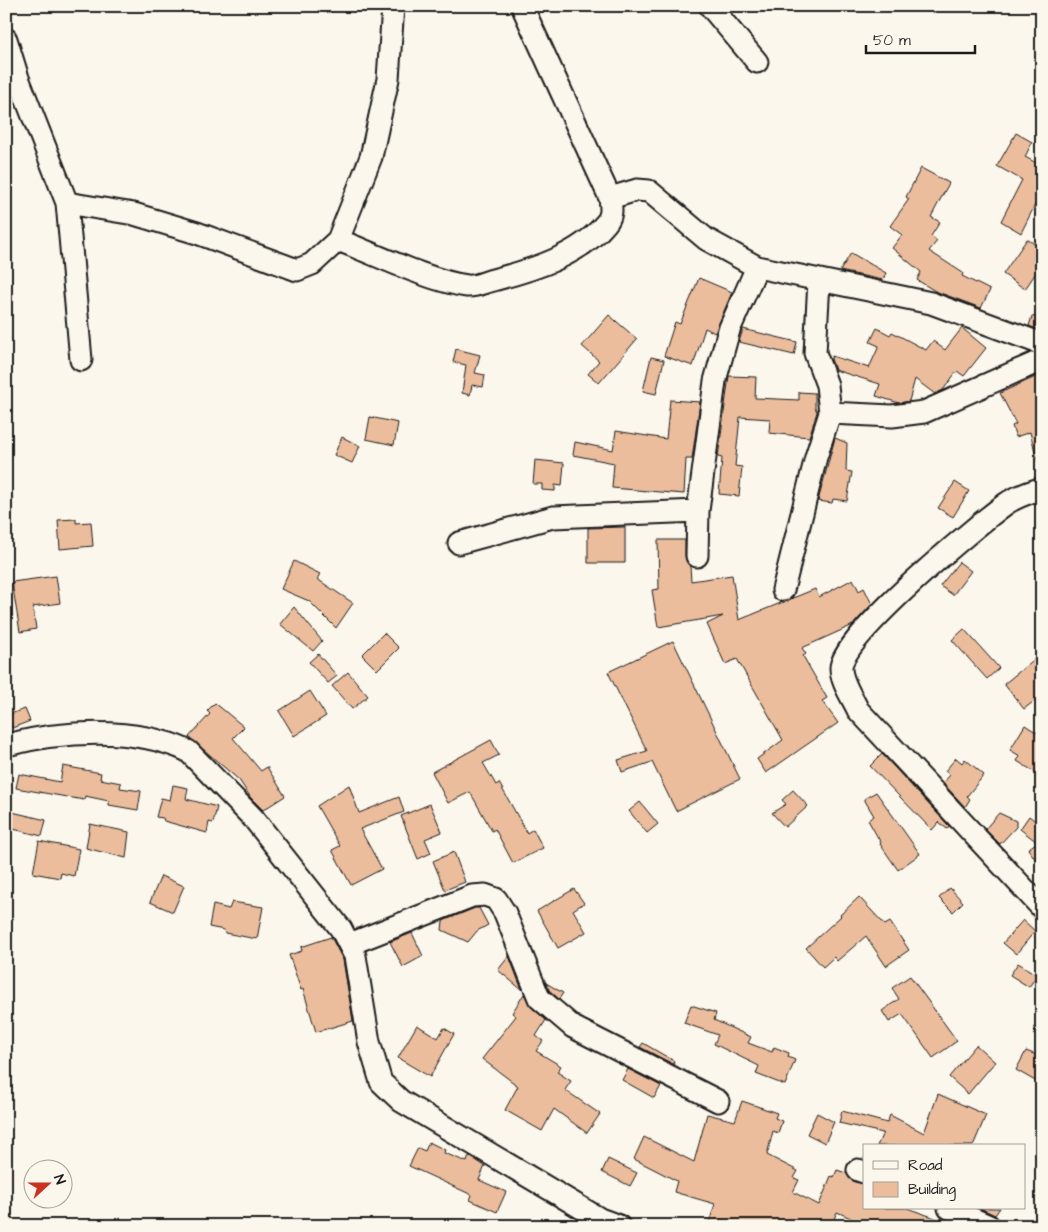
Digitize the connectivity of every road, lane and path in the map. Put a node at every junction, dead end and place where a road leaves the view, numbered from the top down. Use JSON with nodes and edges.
{"nodes":[{"id":1,"x":393,"y":6,"type":"edge"},
{"id":2,"x":522,"y":6,"type":"edge"},
{"id":3,"x":710,"y":6,"type":"edge"},
{"id":4,"x":6,"y":39,"type":"edge"},
{"id":5,"x":757,"y":62,"type":"dead end"},
{"id":6,"x":610,"y":198,"type":"junction"},
{"id":7,"x":67,"y":203,"type":"junction"},
{"id":8,"x":338,"y":240,"type":"junction"},
{"id":9,"x":757,"y":267,"type":"junction"},
{"id":10,"x":819,"y":281,"type":"junction"},
{"id":11,"x":1042,"y":344,"type":"edge"},
{"id":12,"x":81,"y":360,"type":"dead end"},
{"id":13,"x":1042,"y":360,"type":"edge"},
{"id":14,"x":830,"y":413,"type":"junction"},
{"id":15,"x":1042,"y":488,"type":"edge"},
{"id":16,"x":698,"y":511,"type":"junction"},
{"id":17,"x":459,"y":544,"type":"dead end"},
{"id":18,"x":697,"y":556,"type":"dead end"},
{"id":19,"x":783,"y":590,"type":"dead end"},
{"id":20,"x":6,"y":745,"type":"edge"},
{"id":21,"x":1042,"y":908,"type":"edge"},
{"id":22,"x":350,"y":944,"type":"junction"},
{"id":23,"x":718,"y":1101,"type":"dead end"},
{"id":24,"x":954,"y":1210,"type":"edge"},
{"id":25,"x":619,"y":1226,"type":"edge"},
{"id":26,"x":990,"y":1226,"type":"edge"}],
"edges":[{"from":1,"to":8,"type":"street"},
{"from":2,"to":6,"type":"street"},
{"from":3,"to":5,"type":"street"},
{"from":4,"to":7,"type":"street"},
{"from":6,"to":8,"type":"street"},
{"from":6,"to":9,"type":"street"},
{"from":7,"to":8,"type":"street"},
{"from":7,"to":12,"type":"street"},
{"from":9,"to":10,"type":"street"},
{"from":9,"to":16,"type":"street"},
{"from":10,"to":11,"type":"street"},
{"from":10,"to":14,"type":"street"},
{"from":13,"to":14,"type":"street"},
{"from":14,"to":19,"type":"street"},
{"from":15,"to":21,"type":"street"},
{"from":16,"to":17,"type":"street"},
{"from":16,"to":18,"type":"street"},
{"from":20,"to":22,"type":"street"},
{"from":22,"to":23,"type":"street"},
{"from":22,"to":25,"type":"street"},
{"from":24,"to":26,"type":"street"}]}
